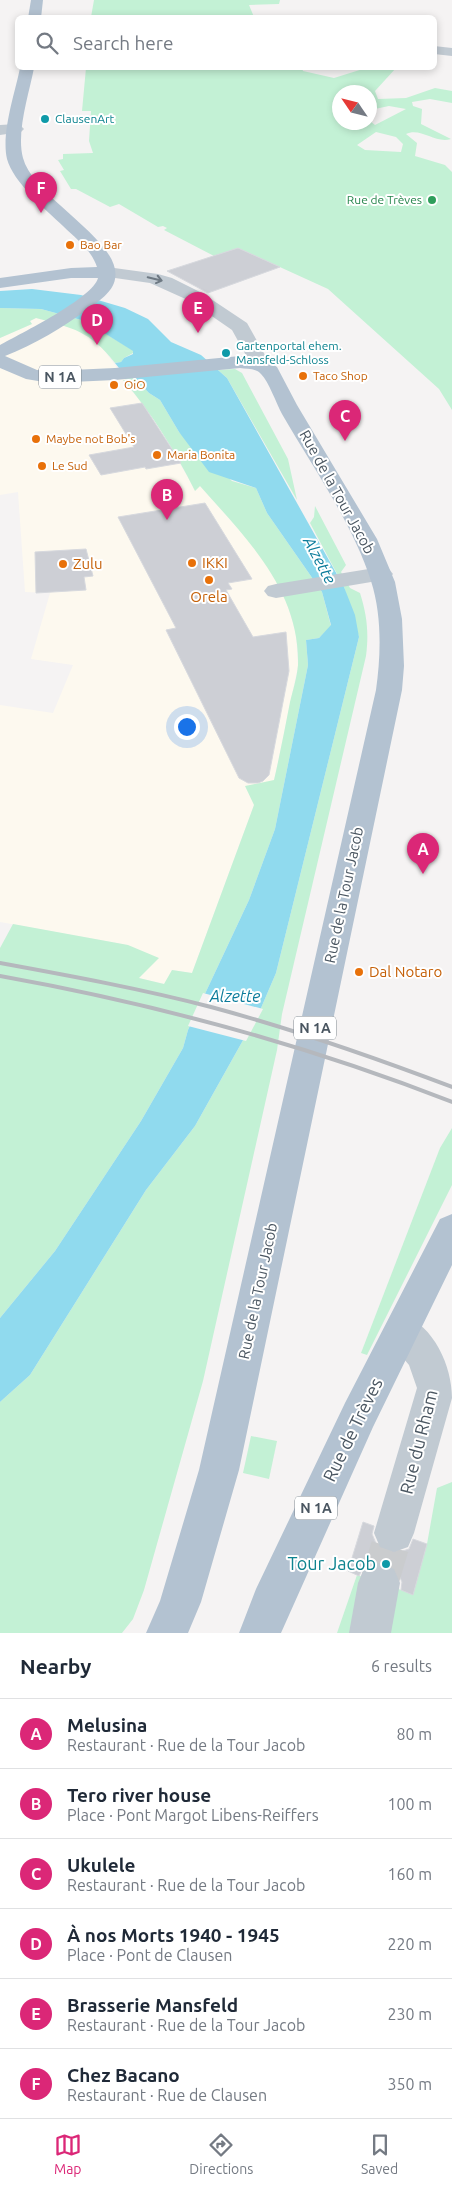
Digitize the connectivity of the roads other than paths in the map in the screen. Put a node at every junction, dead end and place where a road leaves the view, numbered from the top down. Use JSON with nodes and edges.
{"nodes":[{"id":1,"x":37,"y":0,"type":"edge"},
{"id":2,"x":34,"y":15,"type":"edge"},
{"id":3,"x":437,"y":50,"type":"edge"},
{"id":4,"x":452,"y":52,"type":"edge"},
{"id":5,"x":26,"y":70,"type":"edge"},
{"id":6,"x":8,"y":129,"type":"edge"},
{"id":7,"x":107,"y":272,"type":"junction"},
{"id":8,"x":0,"y":282,"type":"edge"},
{"id":9,"x":0,"y":352,"type":"edge"},
{"id":10,"x":0,"y":361,"type":"edge"},
{"id":11,"x":260,"y":364,"type":"junction"},
{"id":12,"x":381,"y":574,"type":"junction"},
{"id":13,"x":276,"y":591,"type":"dead end"},
{"id":14,"x":452,"y":1229,"type":"edge"},
{"id":15,"x":402,"y":1330,"type":"junction"},
{"id":16,"x":394,"y":1533,"type":"tunnel mouth"},
{"id":17,"x":379,"y":1582,"type":"tunnel mouth"},
{"id":18,"x":167,"y":1633,"type":"edge"},
{"id":19,"x":260,"y":1633,"type":"edge"},
{"id":20,"x":370,"y":1633,"type":"edge"}],
"edges":[{"from":1,"to":2,"type":"main road"},
{"from":3,"to":4,"type":"street"},
{"from":5,"to":6,"type":"main road"},
{"from":6,"to":7,"type":"main road"},
{"from":7,"to":8,"type":"main road"},
{"from":7,"to":9,"type":"main road"},
{"from":7,"to":11,"type":"street","name":"Rue de la Tour Jacob","one_way":true},
{"from":10,"to":11,"type":"main road","number":"N 1A"},
{"from":11,"to":12,"type":"main road","name":"Rue de la Tour Jacob","number":"N 1A"},
{"from":12,"to":13,"type":"street"},
{"from":12,"to":18,"type":"main road","name":"Rue de la Tour Jacob","number":"N 1A"},
{"from":14,"to":15,"type":"main road","name":"Rue de Trèves","number":"N 1A"},
{"from":15,"to":16,"type":"street","name":"Rue du Rham"},
{"from":15,"to":19,"type":"main road","name":"Rue de Trèves","number":"N 1A"},
{"from":17,"to":20,"type":"street"}]}
